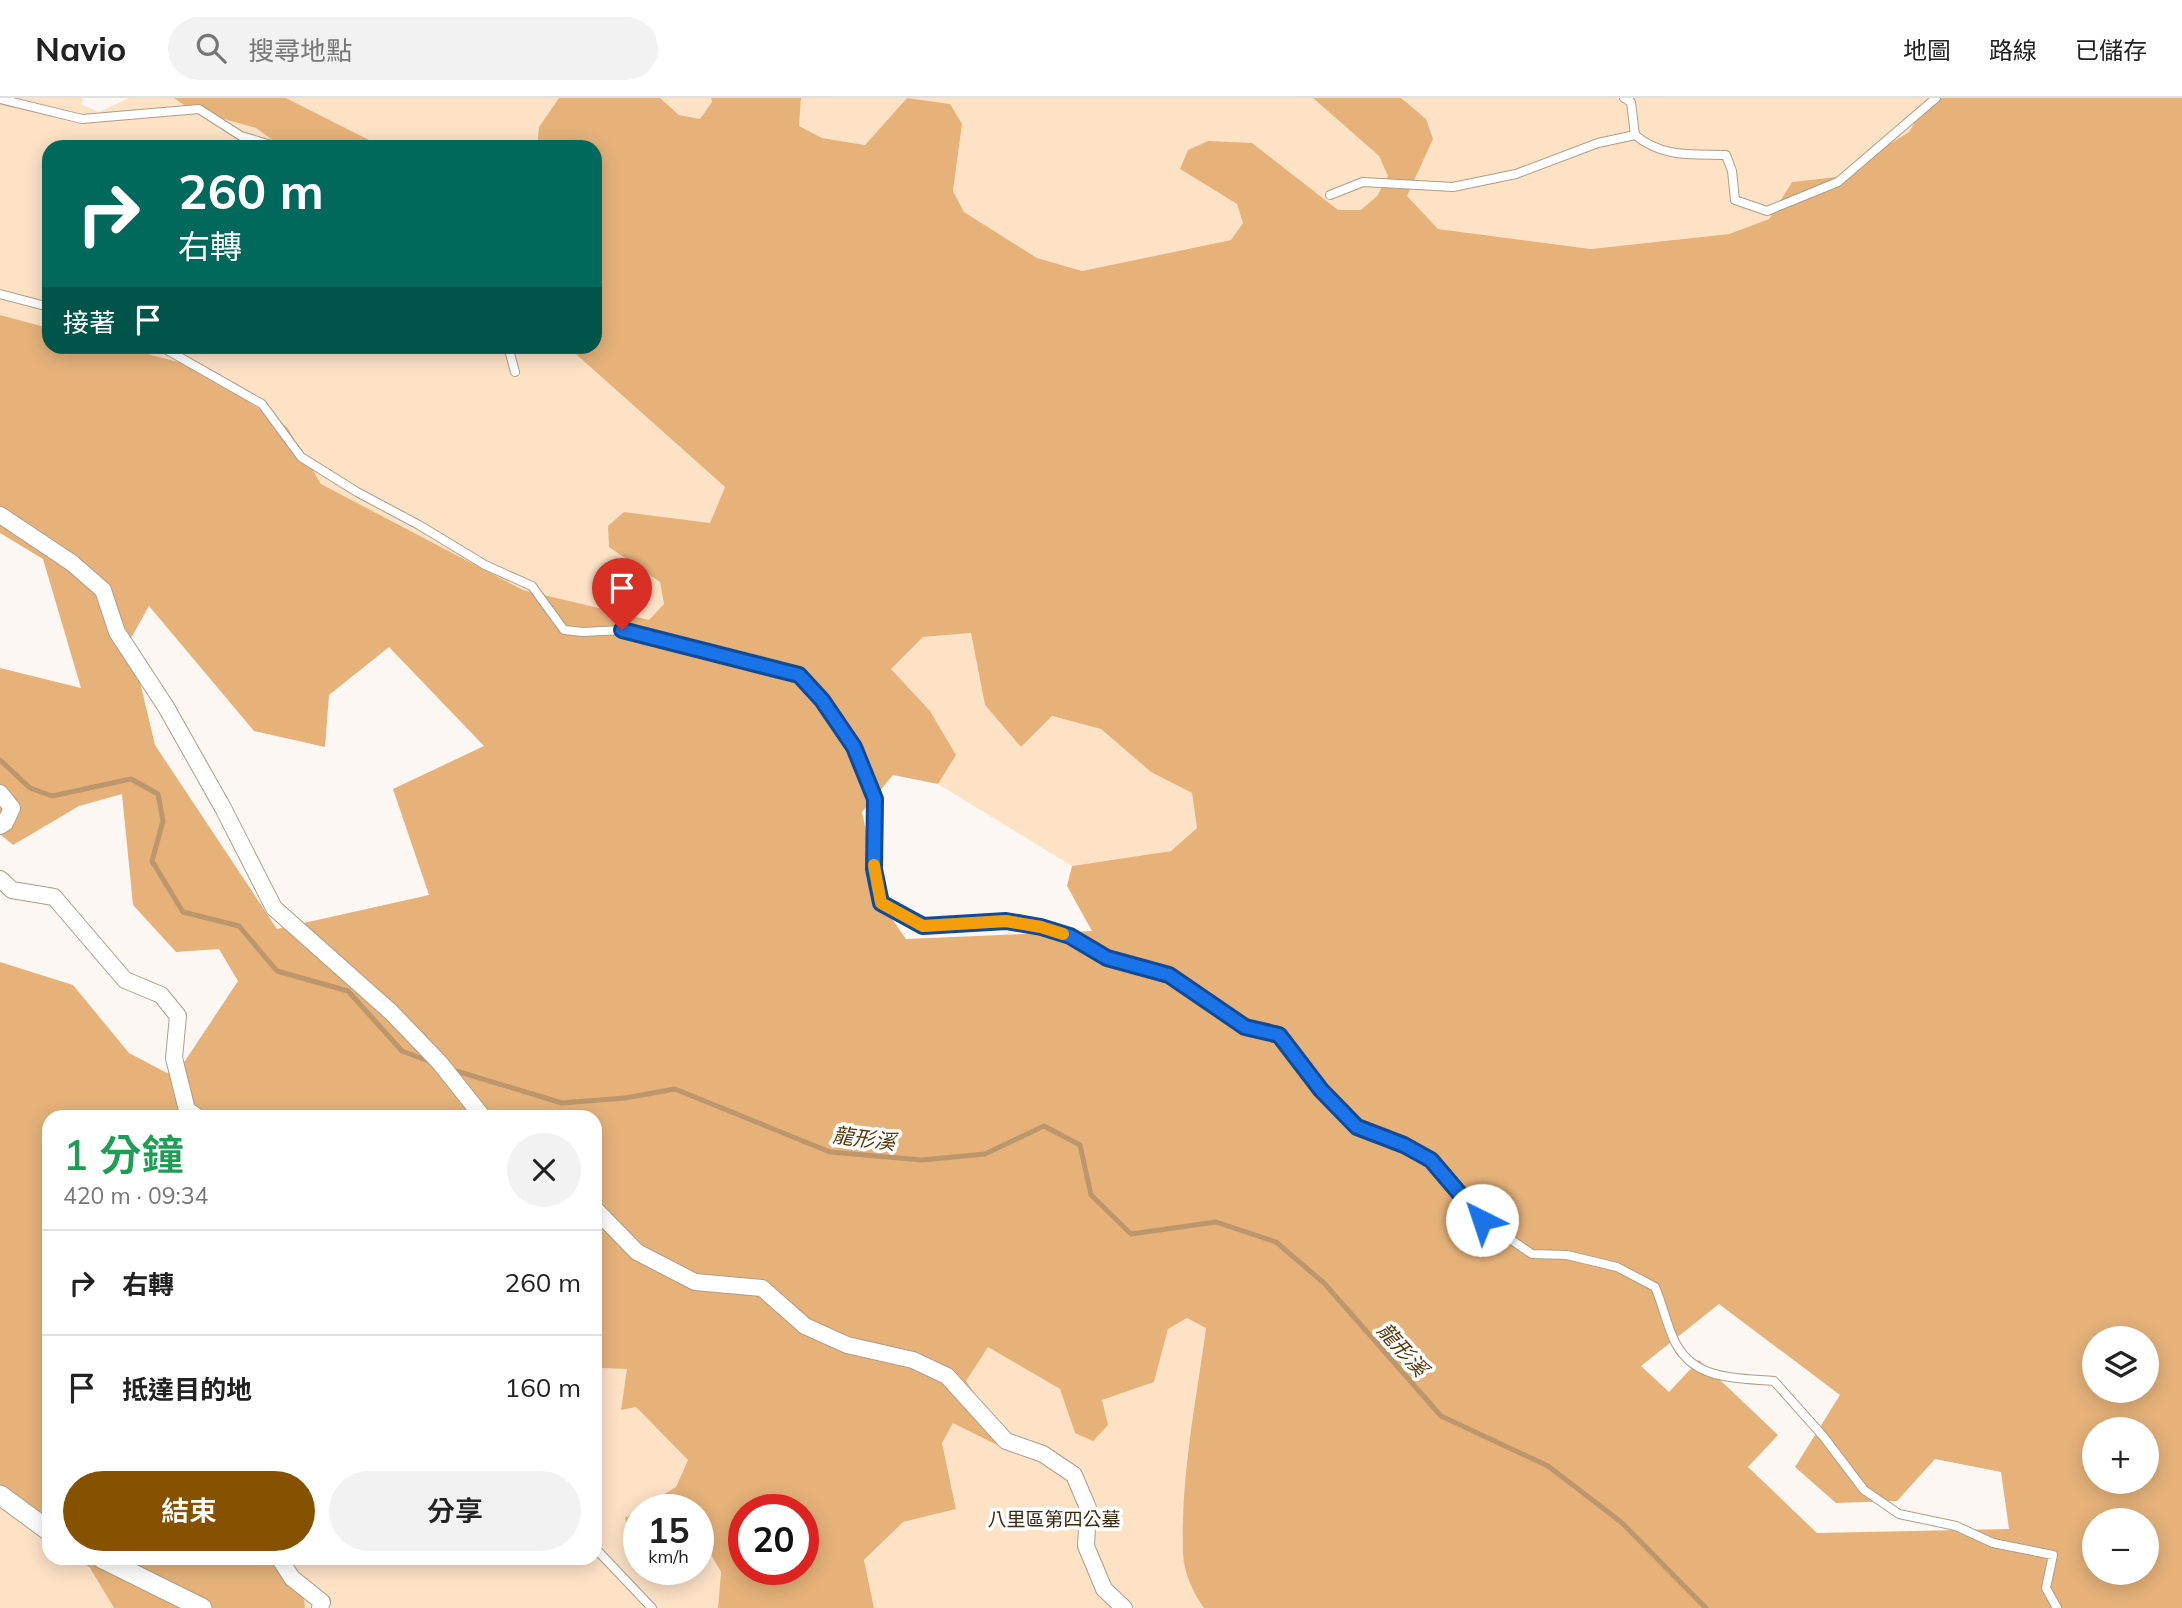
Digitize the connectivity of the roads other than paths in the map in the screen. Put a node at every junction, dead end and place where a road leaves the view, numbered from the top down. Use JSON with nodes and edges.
{"nodes":[{"id":1,"x":1624,"y":98,"type":"edge"},
{"id":2,"x":1936,"y":98,"type":"edge"},
{"id":3,"x":0,"y":99,"type":"edge"},
{"id":4,"x":1634,"y":135,"type":"junction"},
{"id":5,"x":254,"y":140,"type":"edge"},
{"id":6,"x":1330,"y":195,"type":"dead end"},
{"id":7,"x":0,"y":294,"type":"edge"},
{"id":8,"x":42,"y":305,"type":"edge"},
{"id":9,"x":174,"y":354,"type":"edge"},
{"id":10,"x":510,"y":354,"type":"edge"},
{"id":11,"x":515,"y":372,"type":"dead end"},
{"id":12,"x":0,"y":515,"type":"edge"},
{"id":13,"x":0,"y":793,"type":"edge"},
{"id":14,"x":0,"y":826,"type":"edge"},
{"id":15,"x":0,"y":879,"type":"edge"},
{"id":16,"x":187,"y":1110,"type":"edge"},
{"id":17,"x":477,"y":1110,"type":"edge"},
{"id":18,"x":602,"y":1216,"type":"edge"},
{"id":19,"x":0,"y":1495,"type":"edge"},
{"id":20,"x":42,"y":1526,"type":"edge"},
{"id":21,"x":602,"y":1555,"type":"edge"},
{"id":22,"x":115,"y":1565,"type":"edge"},
{"id":23,"x":284,"y":1565,"type":"edge"},
{"id":24,"x":202,"y":1608,"type":"edge"},
{"id":25,"x":320,"y":1608,"type":"edge"},
{"id":26,"x":652,"y":1608,"type":"edge"},
{"id":27,"x":1124,"y":1608,"type":"edge"},
{"id":28,"x":2057,"y":1608,"type":"edge"}],
"edges":[{"from":1,"to":4,"type":"lane"},
{"from":2,"to":4,"type":"lane"},
{"from":3,"to":5,"type":"lane"},
{"from":4,"to":6,"type":"lane"},
{"from":7,"to":8,"type":"lane"},
{"from":9,"to":28,"type":"lane"},
{"from":10,"to":11,"type":"lane"},
{"from":12,"to":17,"type":"street"},
{"from":13,"to":14,"type":"street"},
{"from":15,"to":16,"type":"street"},
{"from":18,"to":27,"type":"street"},
{"from":19,"to":20,"type":"street"},
{"from":21,"to":26,"type":"lane"},
{"from":22,"to":24,"type":"street"},
{"from":23,"to":25,"type":"street"}]}
